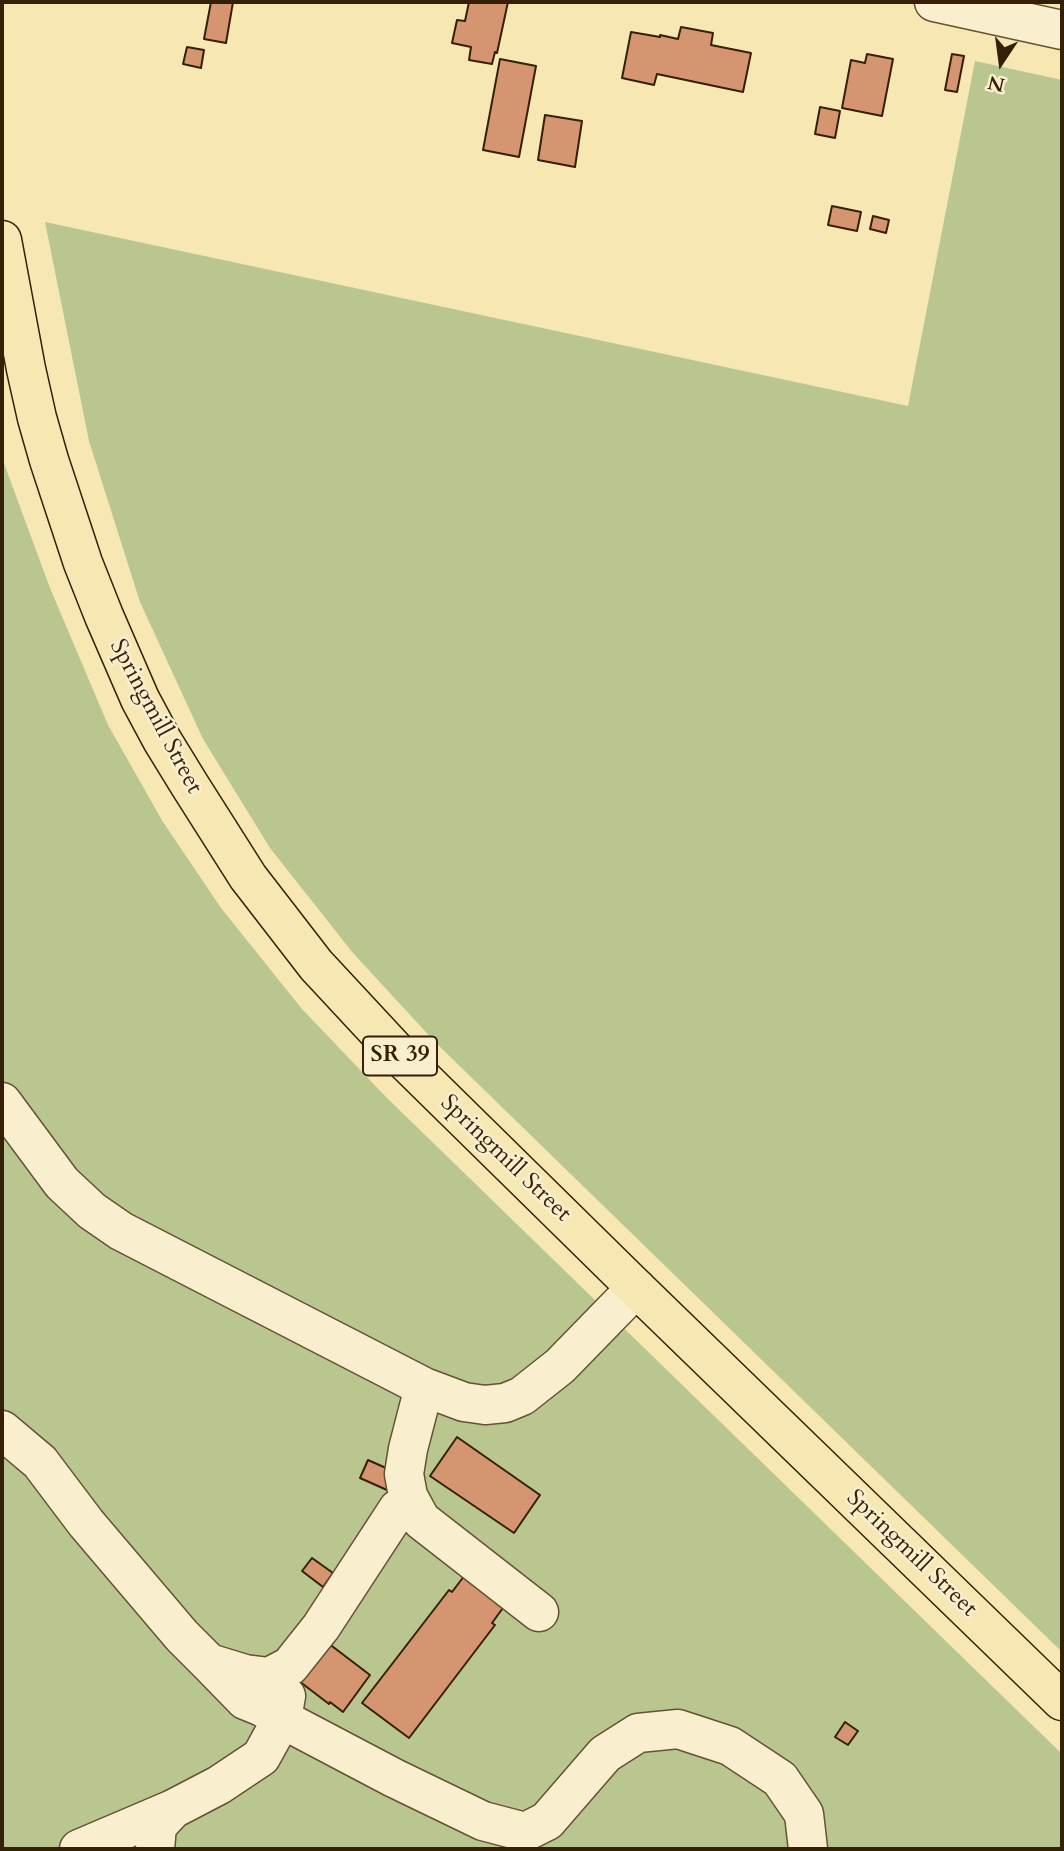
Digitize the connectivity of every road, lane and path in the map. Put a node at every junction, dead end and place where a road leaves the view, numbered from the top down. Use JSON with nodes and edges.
{"nodes":[{"id":1,"x":955,"y":4,"type":"edge"},
{"id":2,"x":1062,"y":30,"type":"edge"},
{"id":3,"x":2,"y":240,"type":"edge"},
{"id":4,"x":2,"y":1102,"type":"edge"},
{"id":5,"x":636,"y":1288,"type":"junction"},
{"id":6,"x":425,"y":1387,"type":"junction"},
{"id":7,"x":2,"y":1430,"type":"edge"},
{"id":8,"x":398,"y":1509,"type":"dead end"},
{"id":9,"x":539,"y":1612,"type":"dead end"},
{"id":10,"x":209,"y":1663,"type":"junction"},
{"id":11,"x":290,"y":1666,"type":"junction"},
{"id":12,"x":1062,"y":1701,"type":"edge"},
{"id":13,"x":282,"y":1719,"type":"junction"},
{"id":14,"x":173,"y":1809,"type":"junction"},
{"id":15,"x":79,"y":1849,"type":"edge"},
{"id":16,"x":155,"y":1849,"type":"edge"},
{"id":17,"x":808,"y":1849,"type":"edge"}],
"edges":[{"from":1,"to":2,"type":"street"},
{"from":3,"to":5,"type":"main road","name":"Springmill Street","number":"SR 39"},
{"from":4,"to":6,"type":"street"},
{"from":5,"to":6,"type":"street"},
{"from":5,"to":12,"type":"main road","name":"Springmill Street","number":"SR 39"},
{"from":6,"to":9,"type":"street"},
{"from":7,"to":10,"type":"street"},
{"from":8,"to":11,"type":"street"},
{"from":10,"to":11,"type":"street"},
{"from":10,"to":13,"type":"street"},
{"from":11,"to":13,"type":"street"},
{"from":13,"to":14,"type":"street"},
{"from":13,"to":17,"type":"street"},
{"from":14,"to":15,"type":"street"},
{"from":14,"to":16,"type":"street"}]}
